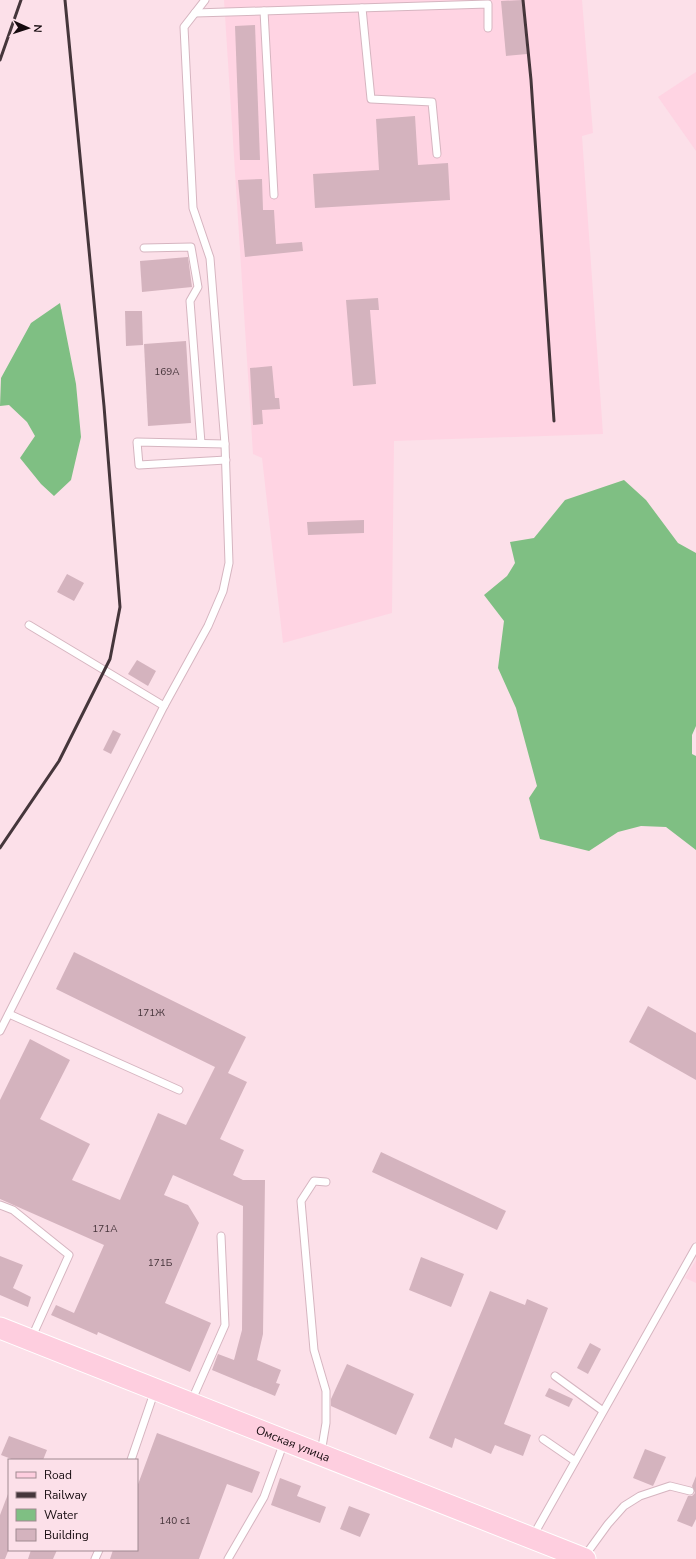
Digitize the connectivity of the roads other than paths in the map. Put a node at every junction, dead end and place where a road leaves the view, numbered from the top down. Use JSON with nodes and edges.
{"nodes":[{"id":1,"x":205,"y":0,"type":"edge"},
{"id":2,"x":362,"y":8,"type":"junction"},
{"id":3,"x":264,"y":11,"type":"junction"},
{"id":4,"x":195,"y":13,"type":"junction"},
{"id":5,"x":488,"y":28,"type":"dead end"},
{"id":6,"x":437,"y":154,"type":"dead end"},
{"id":7,"x":274,"y":195,"type":"dead end"},
{"id":8,"x":144,"y":248,"type":"dead end"},
{"id":9,"x":201,"y":443,"type":"junction"},
{"id":10,"x":225,"y":444,"type":"junction"},
{"id":11,"x":226,"y":460,"type":"junction"},
{"id":12,"x":29,"y":625,"type":"dead end"},
{"id":13,"x":164,"y":706,"type":"junction"},
{"id":14,"x":8,"y":1014,"type":"junction"},
{"id":15,"x":0,"y":1032,"type":"edge"},
{"id":16,"x":179,"y":1090,"type":"dead end"},
{"id":17,"x":326,"y":1182,"type":"dead end"},
{"id":18,"x":0,"y":1205,"type":"edge"},
{"id":19,"x":221,"y":1236,"type":"dead end"},
{"id":20,"x":696,"y":1248,"type":"edge"},
{"id":21,"x":0,"y":1328,"type":"edge"},
{"id":22,"x":30,"y":1340,"type":"junction"},
{"id":23,"x":555,"y":1376,"type":"dead end"},
{"id":24,"x":155,"y":1390,"type":"junction"},
{"id":25,"x":190,"y":1404,"type":"junction"},
{"id":26,"x":603,"y":1411,"type":"junction"},
{"id":27,"x":543,"y":1439,"type":"dead end"},
{"id":28,"x":284,"y":1441,"type":"junction"},
{"id":29,"x":320,"y":1455,"type":"junction"},
{"id":30,"x":131,"y":1459,"type":"edge"},
{"id":31,"x":575,"y":1461,"type":"junction"},
{"id":32,"x":690,"y":1491,"type":"dead end"},
{"id":33,"x":532,"y":1538,"type":"junction"},
{"id":34,"x":228,"y":1559,"type":"edge"},
{"id":35,"x":584,"y":1559,"type":"edge"}],
"edges":[{"from":1,"to":4,"type":"lane"},
{"from":2,"to":3,"type":"lane"},
{"from":2,"to":5,"type":"lane"},
{"from":2,"to":6,"type":"lane"},
{"from":3,"to":4,"type":"lane"},
{"from":3,"to":7,"type":"lane"},
{"from":4,"to":10,"type":"lane"},
{"from":8,"to":9,"type":"lane"},
{"from":9,"to":10,"type":"lane"},
{"from":9,"to":11,"type":"lane"},
{"from":10,"to":11,"type":"lane"},
{"from":11,"to":13,"type":"lane"},
{"from":12,"to":13,"type":"lane"},
{"from":13,"to":14,"type":"lane"},
{"from":14,"to":15,"type":"lane"},
{"from":14,"to":16,"type":"lane"},
{"from":17,"to":29,"type":"lane"},
{"from":18,"to":22,"type":"lane"},
{"from":19,"to":25,"type":"lane"},
{"from":20,"to":26,"type":"lane"},
{"from":21,"to":22,"type":"main road","name":"Омская улица"},
{"from":22,"to":24,"type":"main road","name":"Омская улица"},
{"from":23,"to":26,"type":"lane"},
{"from":24,"to":25,"type":"main road","name":"Омская улица"},
{"from":24,"to":30,"type":"lane"},
{"from":25,"to":28,"type":"main road","name":"Омская улица"},
{"from":26,"to":31,"type":"lane"},
{"from":27,"to":31,"type":"lane"},
{"from":28,"to":29,"type":"main road","name":"Омская улица"},
{"from":28,"to":34,"type":"lane"},
{"from":29,"to":33,"type":"main road","name":"Омская улица"},
{"from":31,"to":33,"type":"lane"},
{"from":32,"to":35,"type":"lane"},
{"from":33,"to":35,"type":"main road","name":"Омская улица"}]}
